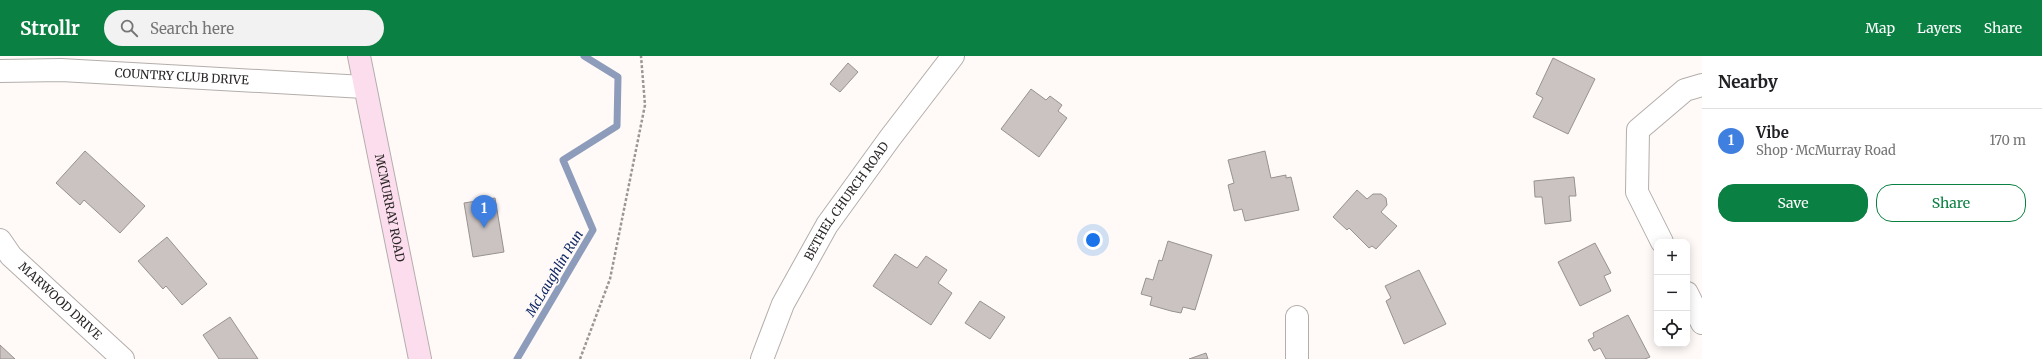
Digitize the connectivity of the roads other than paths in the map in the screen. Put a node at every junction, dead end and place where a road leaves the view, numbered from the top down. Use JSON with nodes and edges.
{"nodes":[{"id":1,"x":359,"y":56,"type":"edge"},
{"id":2,"x":953,"y":56,"type":"edge"},
{"id":3,"x":0,"y":72,"type":"edge"},
{"id":4,"x":1702,"y":85,"type":"edge"},
{"id":5,"x":364,"y":87,"type":"junction"},
{"id":6,"x":1660,"y":239,"type":"edge"},
{"id":7,"x":0,"y":240,"type":"edge"},
{"id":8,"x":1690,"y":299,"type":"edge"},
{"id":9,"x":1297,"y":317,"type":"dead end"},
{"id":10,"x":1702,"y":323,"type":"edge"},
{"id":11,"x":122,"y":359,"type":"edge"},
{"id":12,"x":420,"y":359,"type":"edge"},
{"id":13,"x":762,"y":359,"type":"edge"},
{"id":14,"x":1297,"y":359,"type":"edge"}],
"edges":[{"from":1,"to":5,"type":"main road","name":"MCMURRAY ROAD"},
{"from":2,"to":13,"type":"street","name":"BETHEL CHURCH ROAD"},
{"from":3,"to":5,"type":"street","name":"COUNTRY CLUB DRIVE"},
{"from":4,"to":6,"type":"street"},
{"from":5,"to":12,"type":"main road","name":"MCMURRAY ROAD"},
{"from":7,"to":11,"type":"street","name":"MARWOOD DRIVE"},
{"from":8,"to":10,"type":"street"},
{"from":9,"to":14,"type":"street"}]}
